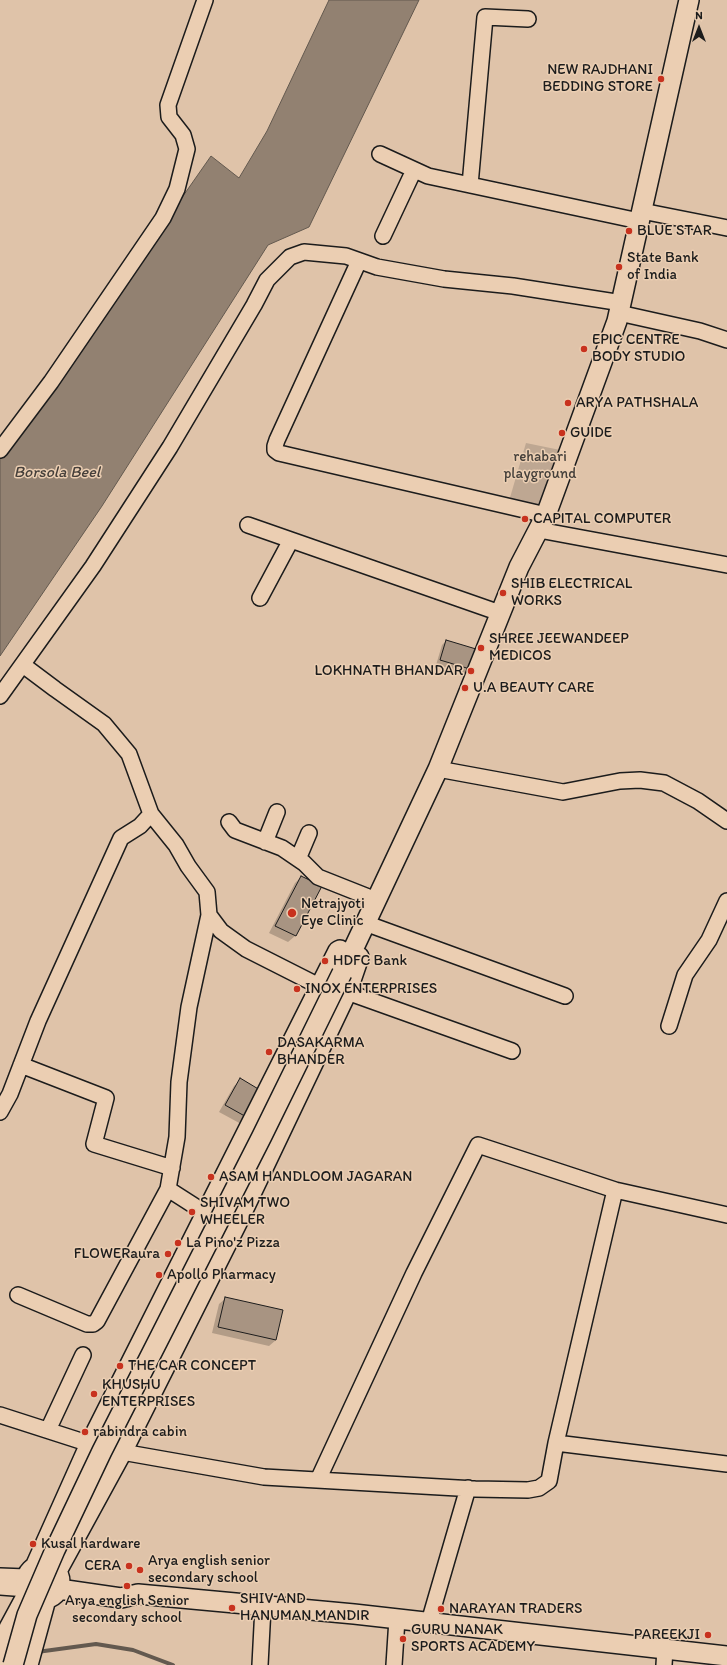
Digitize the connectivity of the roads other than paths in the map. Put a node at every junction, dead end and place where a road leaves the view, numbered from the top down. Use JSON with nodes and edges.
{"nodes":[{"id":1,"x":205,"y":0,"type":"edge"},
{"id":2,"x":689,"y":0,"type":"edge"},
{"id":3,"x":528,"y":19,"type":"dead end"},
{"id":4,"x":380,"y":154,"type":"dead end"},
{"id":5,"x":414,"y":170,"type":"junction"},
{"id":6,"x":470,"y":186,"type":"junction"},
{"id":7,"x":640,"y":216,"type":"junction"},
{"id":8,"x":727,"y":228,"type":"edge"},
{"id":9,"x":383,"y":236,"type":"dead end"},
{"id":10,"x":359,"y":261,"type":"junction"},
{"id":11,"x":620,"y":308,"type":"junction"},
{"id":12,"x":727,"y":340,"type":"edge"},
{"id":13,"x":0,"y":450,"type":"edge"},
{"id":14,"x":543,"y":522,"type":"junction"},
{"id":15,"x":248,"y":525,"type":"dead end"},
{"id":16,"x":291,"y":540,"type":"junction"},
{"id":17,"x":727,"y":565,"type":"edge"},
{"id":18,"x":260,"y":598,"type":"dead end"},
{"id":19,"x":500,"y":613,"type":"junction"},
{"id":20,"x":23,"y":664,"type":"junction"},
{"id":21,"x":0,"y":696,"type":"edge"},
{"id":22,"x":438,"y":769,"type":"junction"},
{"id":23,"x":277,"y":812,"type":"dead end"},
{"id":24,"x":151,"y":814,"type":"junction"},
{"id":25,"x":727,"y":821,"type":"edge"},
{"id":26,"x":229,"y":822,"type":"dead end"},
{"id":27,"x":309,"y":833,"type":"dead end"},
{"id":28,"x":265,"y":842,"type":"junction"},
{"id":29,"x":298,"y":859,"type":"junction"},
{"id":30,"x":376,"y":900,"type":"junction"},
{"id":31,"x":727,"y":901,"type":"edge"},
{"id":32,"x":209,"y":915,"type":"junction"},
{"id":33,"x":365,"y":923,"type":"junction"},
{"id":34,"x":357,"y":940,"type":"junction"},
{"id":35,"x":321,"y":987,"type":"junction"},
{"id":36,"x":347,"y":992,"type":"junction"},
{"id":37,"x":565,"y":996,"type":"dead end"},
{"id":38,"x":669,"y":1026,"type":"dead end"},
{"id":39,"x":512,"y":1051,"type":"dead end"},
{"id":40,"x":21,"y":1065,"type":"junction"},
{"id":41,"x":0,"y":1112,"type":"edge"},
{"id":42,"x":172,"y":1168,"type":"junction"},
{"id":43,"x":168,"y":1189,"type":"junction"},
{"id":44,"x":615,"y":1190,"type":"junction"},
{"id":45,"x":207,"y":1214,"type":"junction"},
{"id":46,"x":727,"y":1215,"type":"edge"},
{"id":47,"x":18,"y":1295,"type":"dead end"},
{"id":48,"x":83,"y":1355,"type":"dead end"},
{"id":49,"x":0,"y":1415,"type":"edge"},
{"id":50,"x":48,"y":1430,"type":"junction"},
{"id":51,"x":556,"y":1443,"type":"junction"},
{"id":52,"x":90,"y":1444,"type":"junction"},
{"id":53,"x":122,"y":1452,"type":"junction"},
{"id":54,"x":727,"y":1464,"type":"edge"},
{"id":55,"x":318,"y":1480,"type":"junction"},
{"id":56,"x":468,"y":1488,"type":"junction"},
{"id":57,"x":0,"y":1576,"type":"edge"},
{"id":58,"x":29,"y":1581,"type":"junction"},
{"id":59,"x":56,"y":1584,"type":"junction"},
{"id":60,"x":0,"y":1587,"type":"edge"},
{"id":61,"x":263,"y":1606,"type":"junction"},
{"id":62,"x":397,"y":1619,"type":"junction"},
{"id":63,"x":429,"y":1622,"type":"junction"},
{"id":64,"x":727,"y":1656,"type":"edge"},
{"id":65,"x":665,"y":1657,"type":"edge"},
{"id":66,"x":394,"y":1662,"type":"edge"},
{"id":67,"x":5,"y":1664,"type":"edge"},
{"id":68,"x":28,"y":1665,"type":"edge"},
{"id":69,"x":260,"y":1665,"type":"edge"}],
"edges":[{"from":1,"to":13,"type":"street"},
{"from":2,"to":7,"type":"main road"},
{"from":3,"to":6,"type":"street"},
{"from":4,"to":5,"type":"street"},
{"from":5,"to":6,"type":"street"},
{"from":5,"to":9,"type":"street"},
{"from":6,"to":7,"type":"street"},
{"from":7,"to":8,"type":"street"},
{"from":7,"to":11,"type":"main road"},
{"from":10,"to":11,"type":"street"},
{"from":10,"to":14,"type":"street"},
{"from":10,"to":20,"type":"street"},
{"from":11,"to":12,"type":"street"},
{"from":11,"to":14,"type":"main road"},
{"from":14,"to":17,"type":"street"},
{"from":14,"to":19,"type":"main road"},
{"from":15,"to":16,"type":"street"},
{"from":16,"to":18,"type":"street"},
{"from":16,"to":19,"type":"street"},
{"from":19,"to":22,"type":"main road"},
{"from":20,"to":21,"type":"street"},
{"from":20,"to":24,"type":"street"},
{"from":22,"to":25,"type":"street"},
{"from":22,"to":30,"type":"main road"},
{"from":23,"to":28,"type":"street"},
{"from":24,"to":32,"type":"street"},
{"from":24,"to":40,"type":"street"},
{"from":26,"to":28,"type":"street"},
{"from":27,"to":29,"type":"street"},
{"from":28,"to":29,"type":"street"},
{"from":29,"to":30,"type":"street"},
{"from":30,"to":33,"type":"main road"},
{"from":31,"to":38,"type":"street"},
{"from":32,"to":35,"type":"street"},
{"from":32,"to":42,"type":"street"},
{"from":33,"to":34,"type":"main road"},
{"from":33,"to":37,"type":"street"},
{"from":34,"to":35,"type":"main road"},
{"from":34,"to":36,"type":"main road"},
{"from":34,"to":67,"type":"main road","bridge":true},
{"from":35,"to":45,"type":"main road"},
{"from":36,"to":39,"type":"street"},
{"from":36,"to":53,"type":"main road"},
{"from":40,"to":41,"type":"street"},
{"from":40,"to":42,"type":"street"},
{"from":42,"to":43,"type":"street"},
{"from":43,"to":45,"type":"street"},
{"from":43,"to":47,"type":"street"},
{"from":44,"to":46,"type":"street"},
{"from":44,"to":51,"type":"street"},
{"from":44,"to":55,"type":"street"},
{"from":45,"to":52,"type":"main road"},
{"from":48,"to":50,"type":"street"},
{"from":49,"to":50,"type":"street"},
{"from":50,"to":52,"type":"street"},
{"from":51,"to":54,"type":"street"},
{"from":51,"to":56,"type":"street"},
{"from":52,"to":58,"type":"main road"},
{"from":53,"to":55,"type":"street"},
{"from":53,"to":59,"type":"main road"},
{"from":55,"to":56,"type":"street"},
{"from":56,"to":63,"type":"street"},
{"from":57,"to":58,"type":"street"},
{"from":58,"to":59,"type":"main road"},
{"from":58,"to":59,"type":"main road"},
{"from":58,"to":60,"type":"street"},
{"from":58,"to":67,"type":"main road"},
{"from":59,"to":61,"type":"main road"},
{"from":59,"to":68,"type":"main road"},
{"from":61,"to":62,"type":"main road"},
{"from":61,"to":69,"type":"street"},
{"from":62,"to":63,"type":"main road"},
{"from":62,"to":66,"type":"street"},
{"from":63,"to":65,"type":"main road"},
{"from":64,"to":65,"type":"main road"}]}
